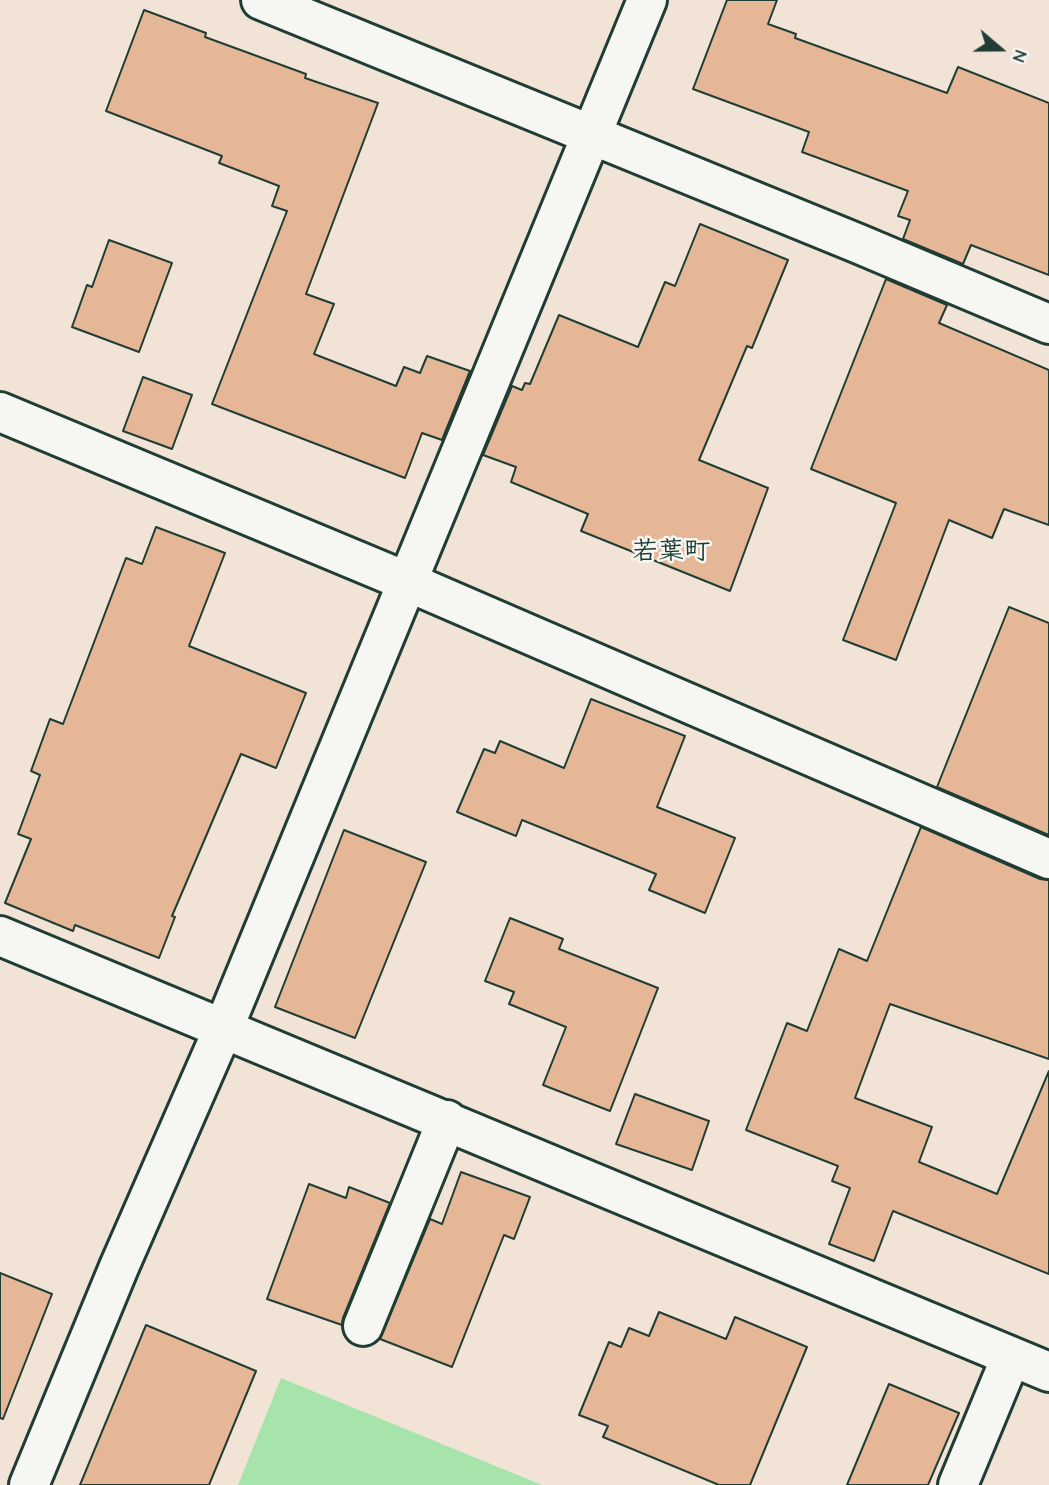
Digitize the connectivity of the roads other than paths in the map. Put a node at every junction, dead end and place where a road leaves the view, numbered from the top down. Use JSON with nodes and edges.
{"nodes":[{"id":1,"x":261,"y":0,"type":"edge"},
{"id":2,"x":647,"y":0,"type":"edge"},
{"id":3,"x":591,"y":134,"type":"junction"},
{"id":4,"x":1049,"y":324,"type":"edge"},
{"id":5,"x":0,"y":412,"type":"edge"},
{"id":6,"x":408,"y":582,"type":"junction"},
{"id":7,"x":1049,"y":859,"type":"edge"},
{"id":8,"x":0,"y":936,"type":"edge"},
{"id":9,"x":224,"y":1027,"type":"junction"},
{"id":10,"x":447,"y":1120,"type":"junction"},
{"id":11,"x":363,"y":1326,"type":"dead end"},
{"id":12,"x":1011,"y":1357,"type":"junction"},
{"id":13,"x":1049,"y":1372,"type":"edge"},
{"id":14,"x":29,"y":1485,"type":"edge"},
{"id":15,"x":958,"y":1485,"type":"edge"}],
"edges":[{"from":1,"to":3,"type":"street"},
{"from":2,"to":3,"type":"street"},
{"from":3,"to":4,"type":"street"},
{"from":3,"to":6,"type":"street"},
{"from":5,"to":6,"type":"street"},
{"from":6,"to":7,"type":"street"},
{"from":6,"to":9,"type":"street"},
{"from":8,"to":9,"type":"street"},
{"from":9,"to":10,"type":"street"},
{"from":9,"to":14,"type":"street"},
{"from":10,"to":11,"type":"street"},
{"from":10,"to":12,"type":"street"},
{"from":12,"to":13,"type":"street"},
{"from":12,"to":15,"type":"street"}]}
